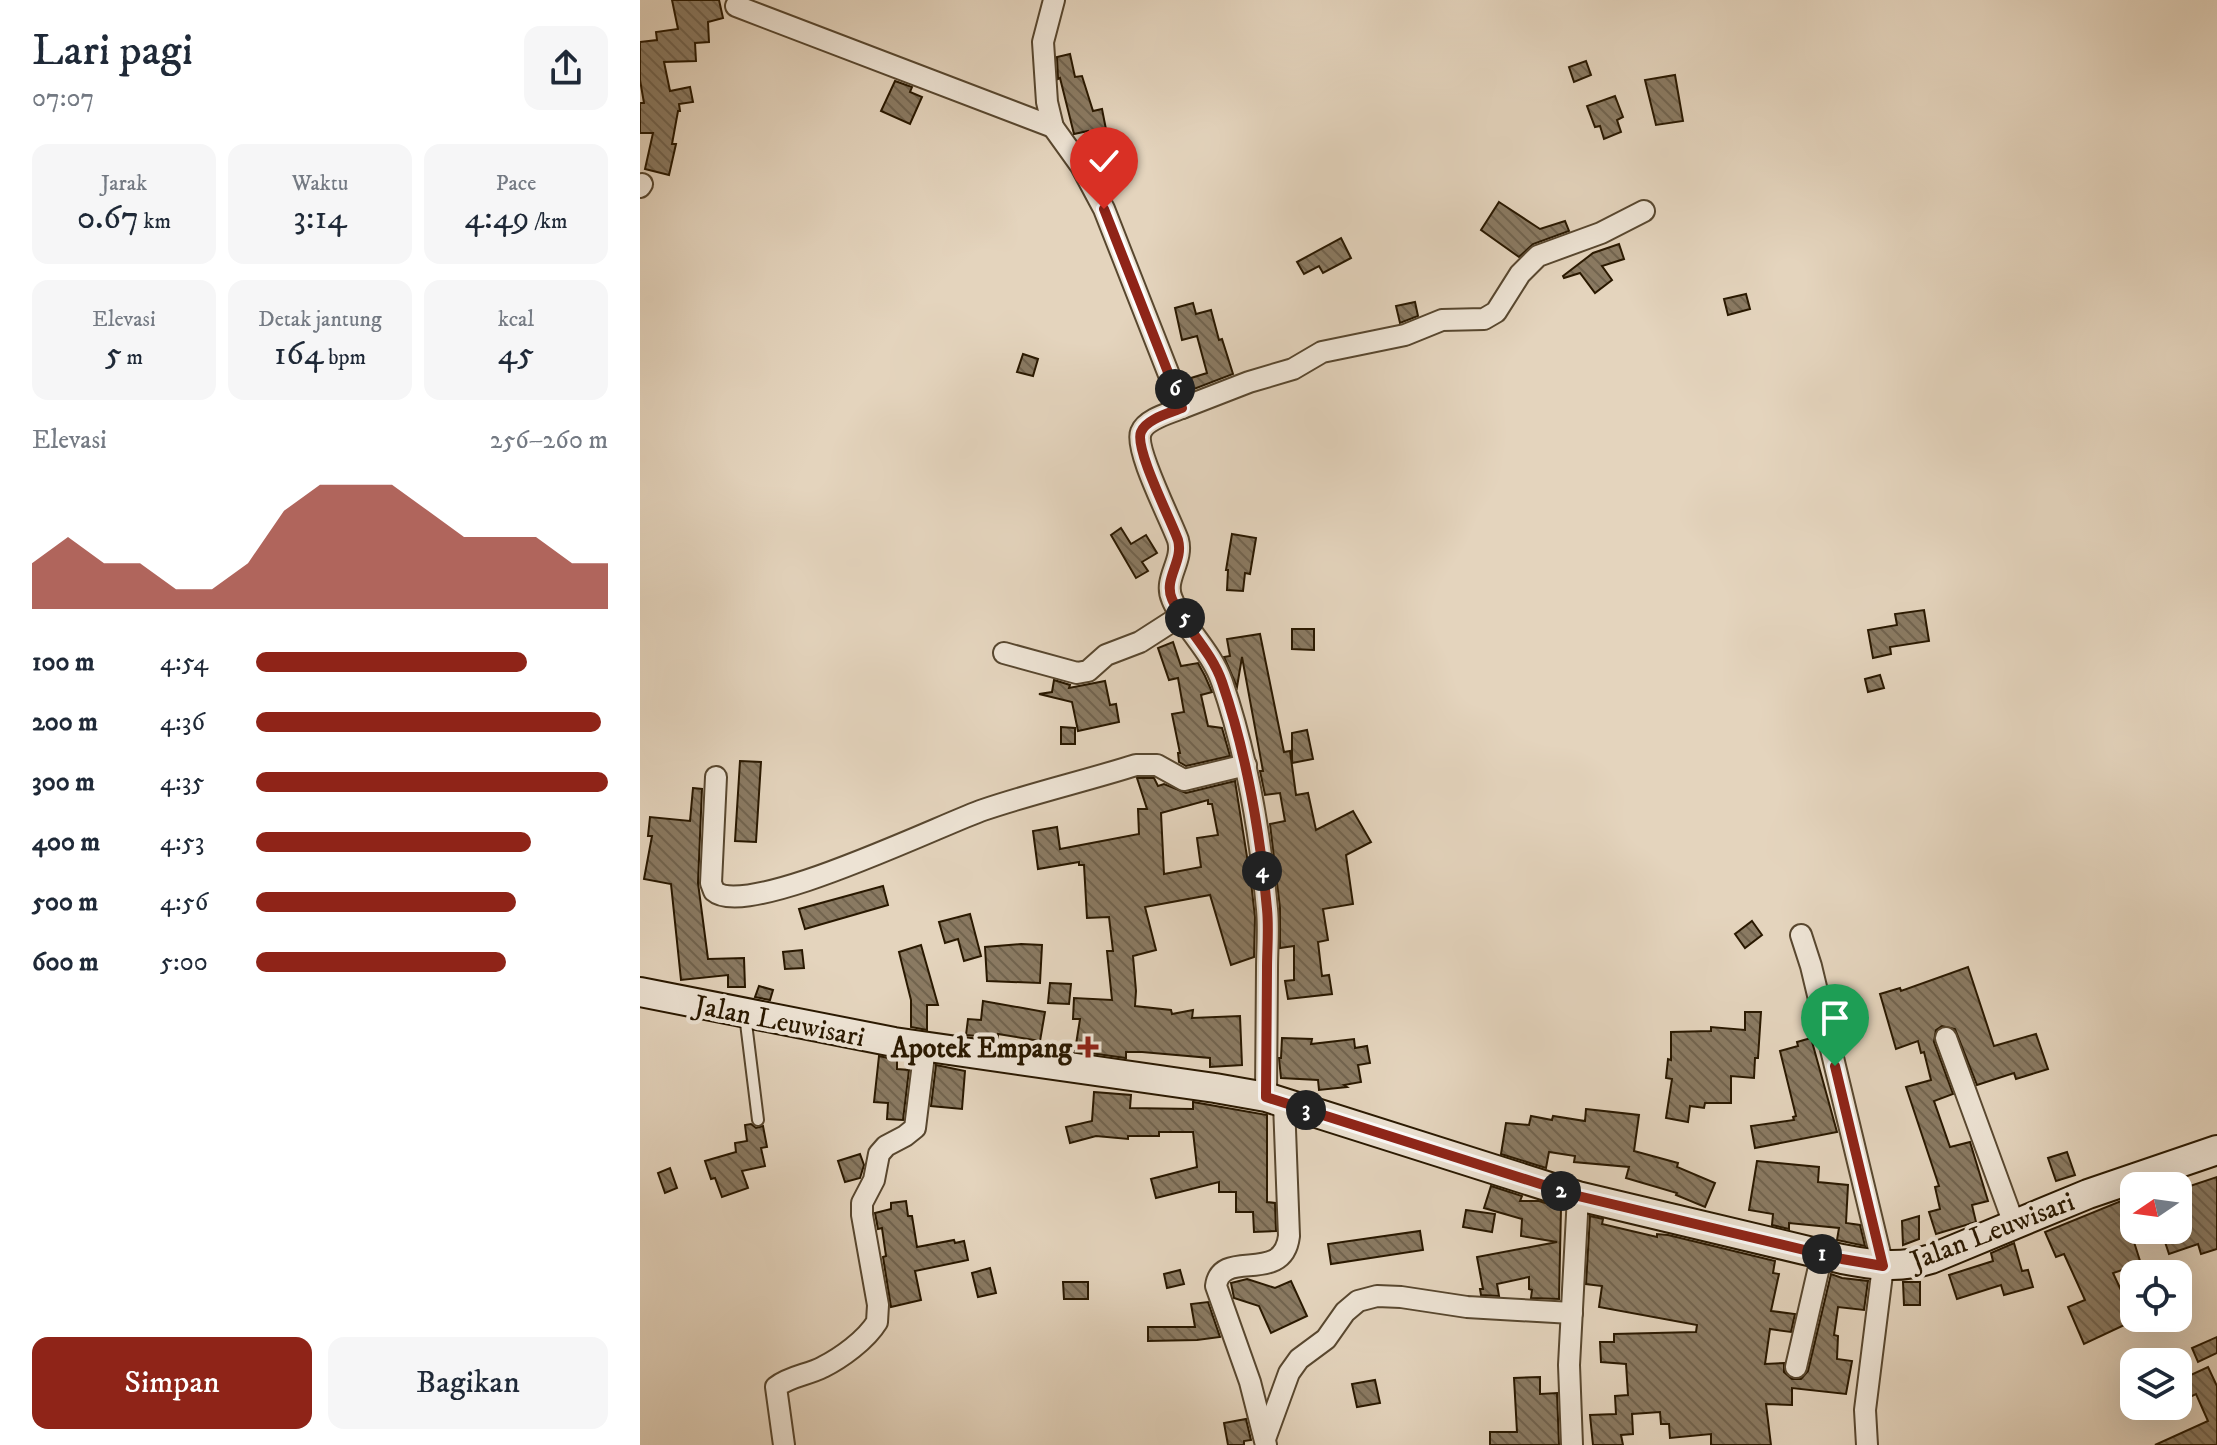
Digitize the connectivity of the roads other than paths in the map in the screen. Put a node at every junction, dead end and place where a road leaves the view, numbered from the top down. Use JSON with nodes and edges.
{"nodes":[{"id":1,"x":1054,"y":0,"type":"edge"},
{"id":2,"x":736,"y":6,"type":"dead end"},
{"id":3,"x":1053,"y":127,"type":"junction"},
{"id":4,"x":1644,"y":211,"type":"dead end"},
{"id":5,"x":1182,"y":408,"type":"junction"},
{"id":6,"x":1182,"y":615,"type":"junction"},
{"id":7,"x":1004,"y":653,"type":"dead end"},
{"id":8,"x":1246,"y":765,"type":"junction"},
{"id":9,"x":716,"y":777,"type":"dead end"},
{"id":10,"x":1801,"y":935,"type":"dead end"},
{"id":11,"x":640,"y":992,"type":"edge"},
{"id":12,"x":745,"y":1014,"type":"junction"},
{"id":13,"x":1946,"y":1038,"type":"dead end"},
{"id":14,"x":925,"y":1047,"type":"junction"},
{"id":15,"x":1275,"y":1100,"type":"junction"},
{"id":16,"x":758,"y":1120,"type":"dead end"},
{"id":17,"x":2217,"y":1150,"type":"edge"},
{"id":18,"x":1578,"y":1196,"type":"junction"},
{"id":19,"x":2014,"y":1224,"type":"junction"},
{"id":20,"x":1822,"y":1254,"type":"junction"},
{"id":21,"x":1883,"y":1266,"type":"junction"},
{"id":22,"x":1572,"y":1313,"type":"junction"},
{"id":23,"x":1796,"y":1367,"type":"dead end"},
{"id":24,"x":1266,"y":1442,"type":"edge"},
{"id":25,"x":784,"y":1445,"type":"edge"},
{"id":26,"x":1572,"y":1445,"type":"edge"},
{"id":27,"x":1867,"y":1445,"type":"edge"}],
"edges":[{"from":1,"to":3,"type":"street"},
{"from":2,"to":3,"type":"street"},
{"from":3,"to":5,"type":"street"},
{"from":4,"to":5,"type":"street"},
{"from":5,"to":6,"type":"street"},
{"from":6,"to":7,"type":"street"},
{"from":6,"to":8,"type":"street"},
{"from":8,"to":9,"type":"street"},
{"from":8,"to":15,"type":"street"},
{"from":10,"to":21,"type":"street"},
{"from":11,"to":12,"type":"main road","name":"Jalan Leuwisari"},
{"from":12,"to":14,"type":"main road","name":"Jalan Leuwisari"},
{"from":12,"to":16,"type":"lane"},
{"from":13,"to":19,"type":"street"},
{"from":14,"to":15,"type":"main road","name":"Jalan Leuwisari"},
{"from":14,"to":25,"type":"street"},
{"from":15,"to":18,"type":"main road","name":"Jalan Leuwisari"},
{"from":15,"to":24,"type":"street"},
{"from":17,"to":19,"type":"main road","name":"Jalan Leuwisari"},
{"from":18,"to":20,"type":"main road","name":"Jalan Leuwisari"},
{"from":18,"to":22,"type":"street"},
{"from":19,"to":21,"type":"main road","name":"Jalan Leuwisari"},
{"from":20,"to":21,"type":"main road","name":"Jalan Leuwisari"},
{"from":20,"to":23,"type":"street"},
{"from":21,"to":27,"type":"street"},
{"from":22,"to":24,"type":"street"},
{"from":22,"to":26,"type":"street"}]}
